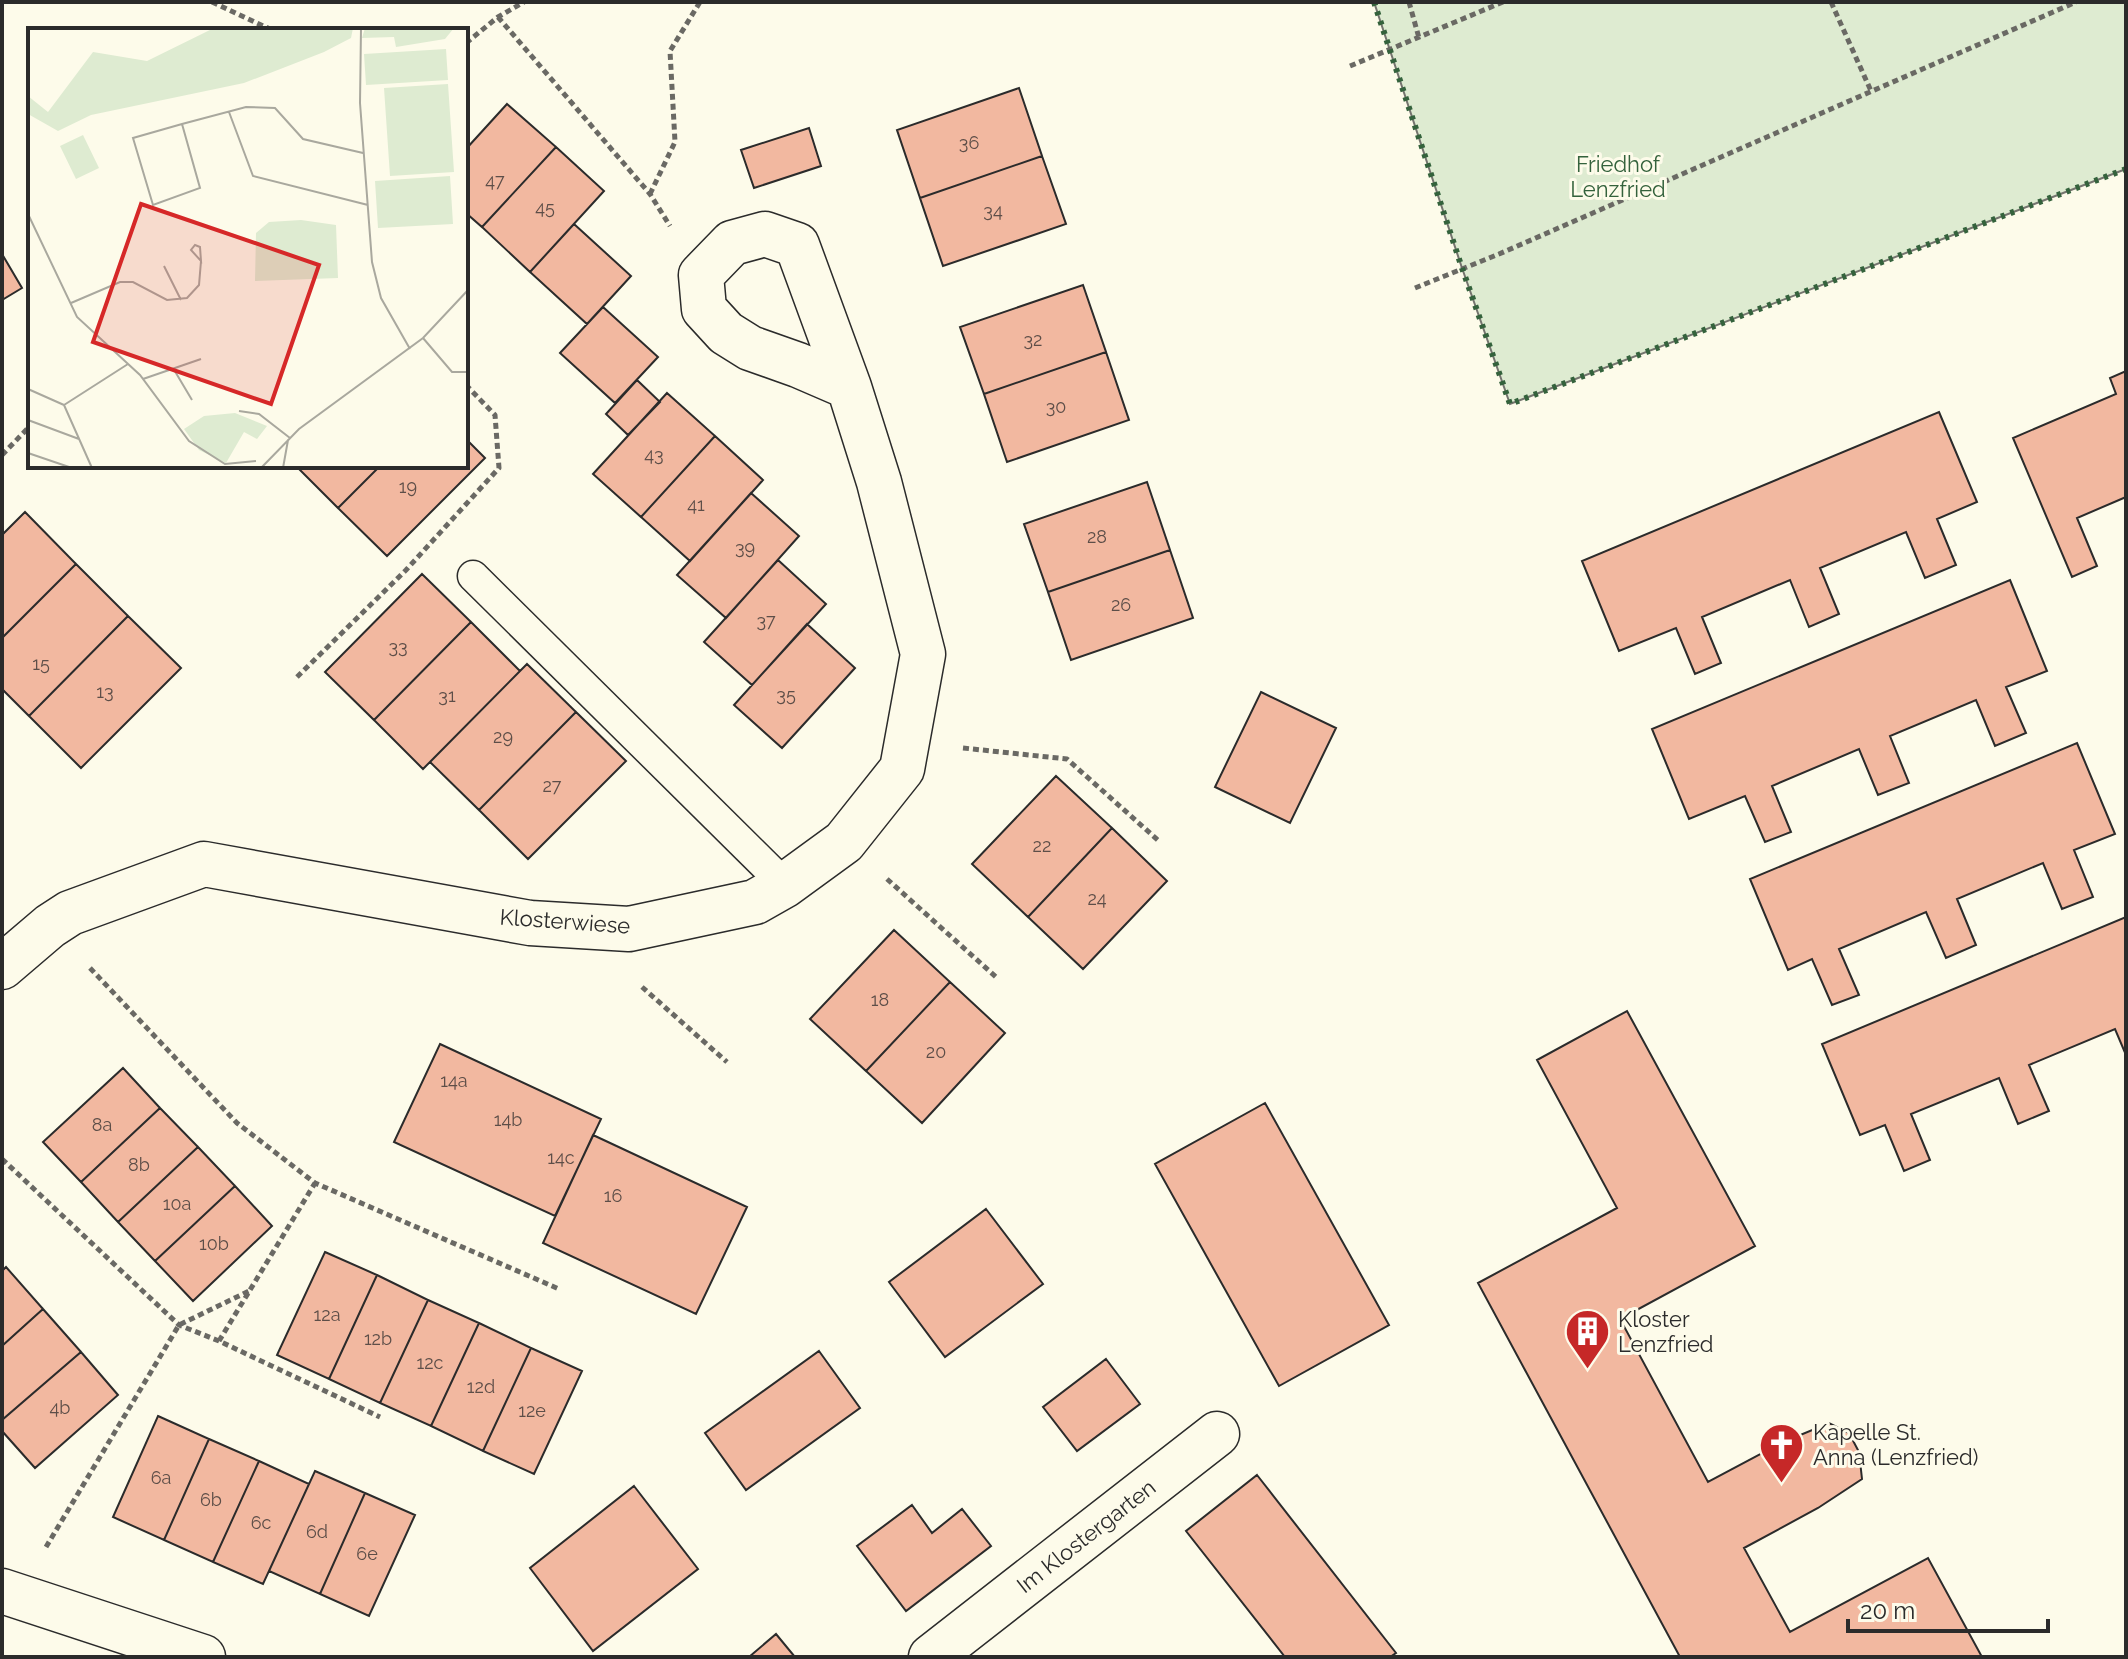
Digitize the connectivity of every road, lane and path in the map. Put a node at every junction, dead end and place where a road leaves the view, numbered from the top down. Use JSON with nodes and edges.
{"nodes":[{"id":1,"x":212,"y":2,"type":"edge"},
{"id":2,"x":524,"y":2,"type":"edge"},
{"id":3,"x":700,"y":2,"type":"edge"},
{"id":4,"x":1409,"y":2,"type":"edge"},
{"id":5,"x":1503,"y":2,"type":"edge"},
{"id":6,"x":1831,"y":2,"type":"edge"},
{"id":7,"x":2076,"y":2,"type":"edge"},
{"id":8,"x":498,"y":17,"type":"junction"},
{"id":9,"x":268,"y":28,"type":"edge"},
{"id":10,"x":1419,"y":38,"type":"junction"},
{"id":11,"x":468,"y":41,"type":"edge"},
{"id":12,"x":1350,"y":66,"type":"dead end"},
{"id":13,"x":1871,"y":91,"type":"junction"},
{"id":14,"x":650,"y":194,"type":"junction"},
{"id":15,"x":701,"y":275,"type":"junction"},
{"id":16,"x":1415,"y":288,"type":"dead end"},
{"id":17,"x":468,"y":387,"type":"edge"},
{"id":18,"x":849,"y":387,"type":"junction"},
{"id":19,"x":28,"y":428,"type":"edge"},
{"id":20,"x":2,"y":455,"type":"edge"},
{"id":21,"x":473,"y":576,"type":"dead end"},
{"id":22,"x":297,"y":677,"type":"dead end"},
{"id":23,"x":906,"y":742,"type":"junction"},
{"id":24,"x":844,"y":842,"type":"junction"},
{"id":25,"x":1160,"y":842,"type":"dead end"},
{"id":26,"x":785,"y":885,"type":"junction"},
{"id":27,"x":572,"y":925,"type":"junction"},
{"id":28,"x":50,"y":926,"type":"junction"},
{"id":29,"x":2,"y":967,"type":"edge"},
{"id":30,"x":996,"y":977,"type":"dead end"},
{"id":31,"x":727,"y":1062,"type":"dead end"},
{"id":32,"x":2,"y":1159,"type":"edge"},
{"id":33,"x":315,"y":1183,"type":"junction"},
{"id":34,"x":559,"y":1289,"type":"dead end"},
{"id":35,"x":249,"y":1291,"type":"junction"},
{"id":36,"x":179,"y":1325,"type":"junction"},
{"id":37,"x":219,"y":1341,"type":"junction"},
{"id":38,"x":380,"y":1417,"type":"dead end"},
{"id":39,"x":1217,"y":1434,"type":"dead end"},
{"id":40,"x":10,"y":1594,"type":"edge"},
{"id":41,"x":954,"y":1651,"type":"edge"},
{"id":42,"x":203,"y":1657,"type":"edge"}],
"edges":[{"from":1,"to":9,"type":"path"},
{"from":2,"to":8,"type":"path"},
{"from":3,"to":14,"type":"path"},
{"from":4,"to":10,"type":"path"},
{"from":5,"to":10,"type":"path"},
{"from":6,"to":13,"type":"path"},
{"from":7,"to":13,"type":"path"},
{"from":8,"to":11,"type":"path"},
{"from":8,"to":14,"type":"path"},
{"from":10,"to":12,"type":"path"},
{"from":13,"to":16,"type":"path"},
{"from":14,"to":15,"type":"path"},
{"from":15,"to":18,"type":"street"},
{"from":15,"to":18,"type":"street","name":"Klosterwiese"},
{"from":17,"to":22,"type":"path"},
{"from":18,"to":23,"type":"street","name":"Klosterwiese"},
{"from":19,"to":20,"type":"path"},
{"from":21,"to":26,"type":"lane"},
{"from":23,"to":24,"type":"street","name":"Klosterwiese"},
{"from":23,"to":25,"type":"path"},
{"from":24,"to":26,"type":"street","name":"Klosterwiese"},
{"from":24,"to":30,"type":"path"},
{"from":26,"to":27,"type":"street","name":"Klosterwiese"},
{"from":27,"to":28,"type":"street","name":"Klosterwiese"},
{"from":27,"to":31,"type":"path"},
{"from":28,"to":29,"type":"street","name":"Klosterwiese"},
{"from":28,"to":33,"type":"path"},
{"from":32,"to":36,"type":"path"},
{"from":33,"to":34,"type":"path"},
{"from":33,"to":35,"type":"path"},
{"from":35,"to":36,"type":"path"},
{"from":35,"to":37,"type":"path"},
{"from":36,"to":37,"type":"path"},
{"from":36,"to":40,"type":"path"},
{"from":37,"to":38,"type":"path"},
{"from":39,"to":41,"type":"street","name":"Im Klostergarten"},
{"from":40,"to":42,"type":"street"}]}
